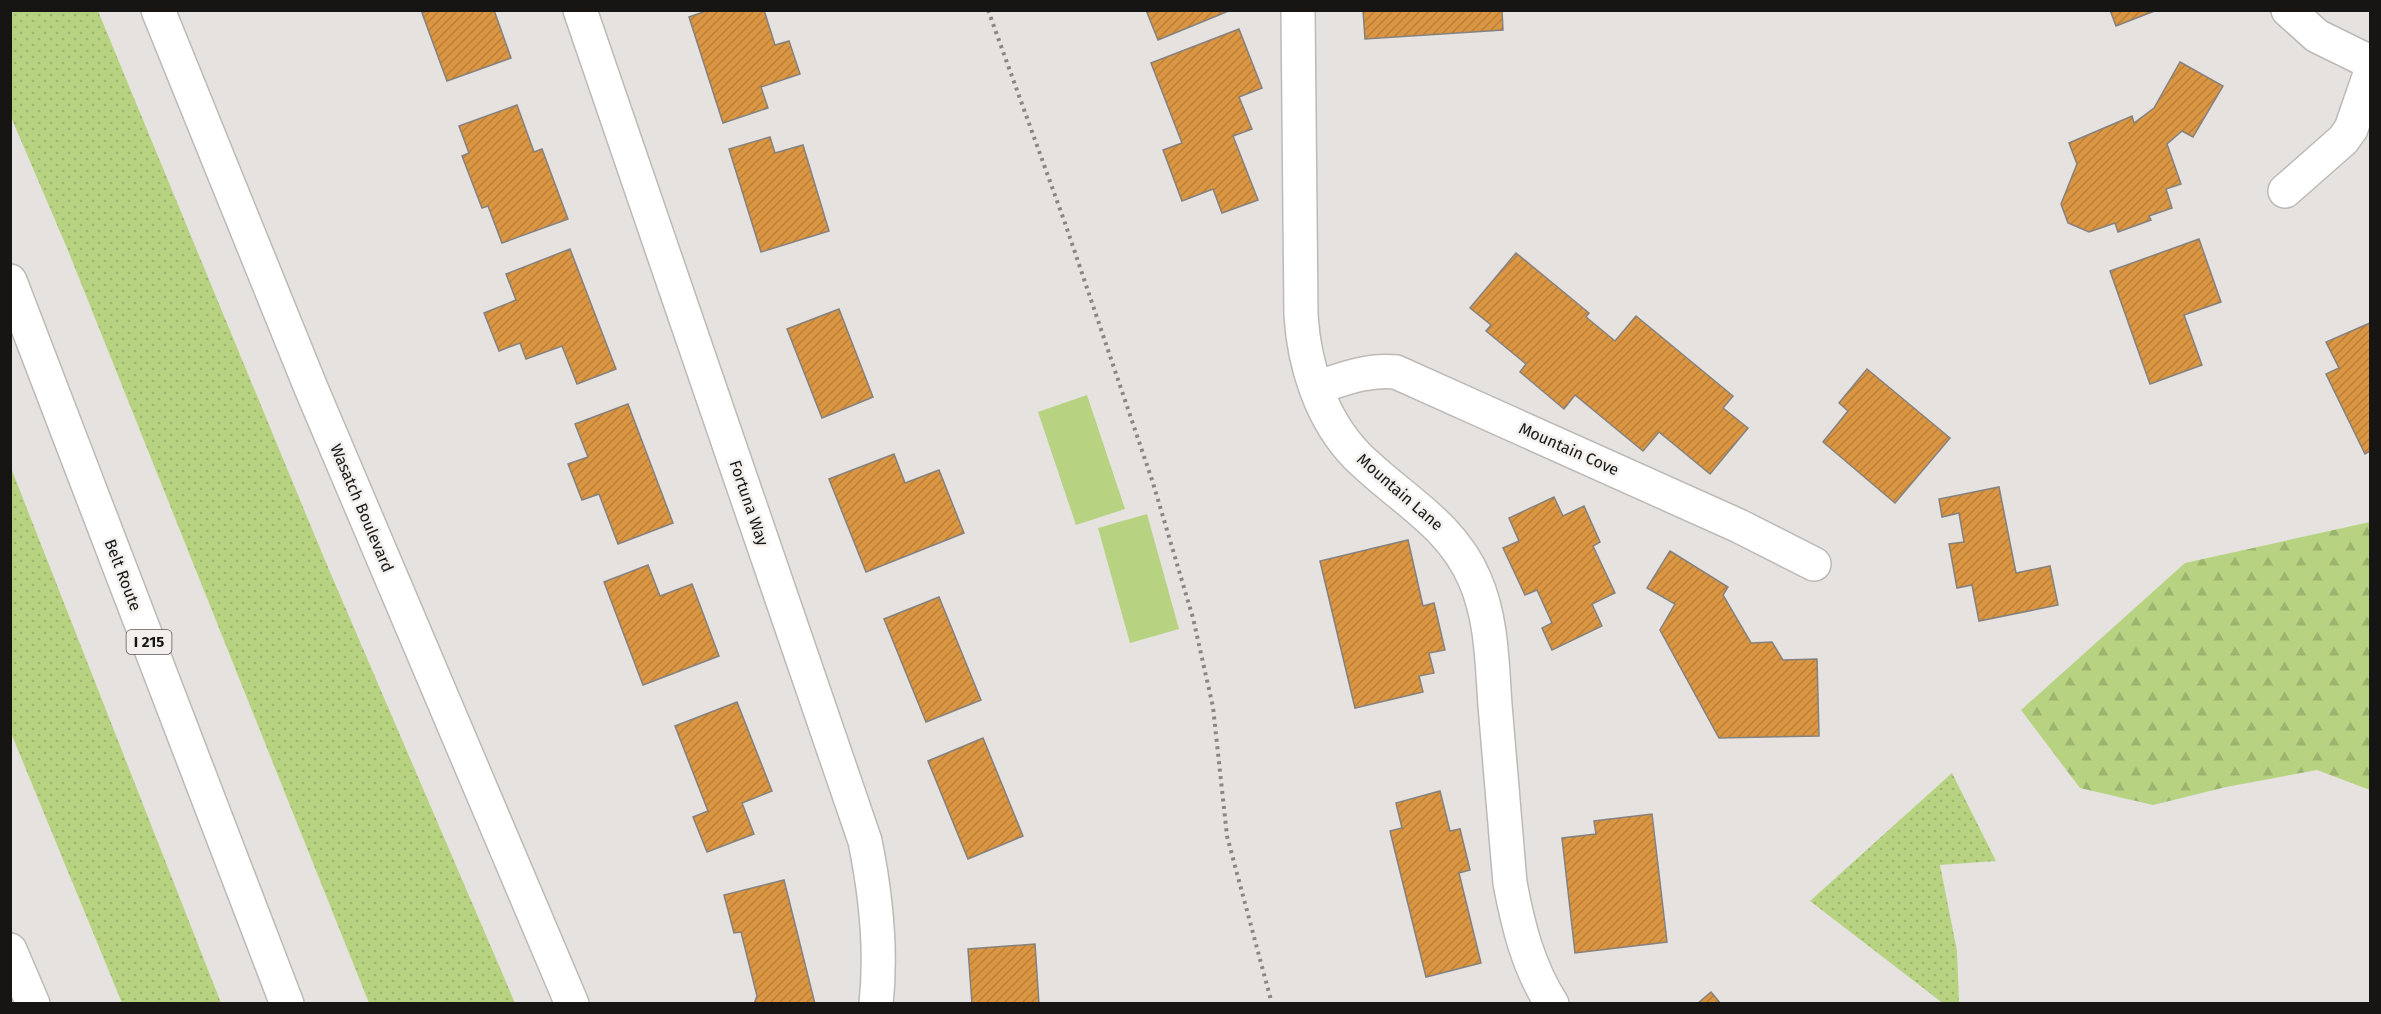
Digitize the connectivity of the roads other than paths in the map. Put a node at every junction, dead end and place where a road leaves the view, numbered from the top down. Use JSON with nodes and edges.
{"nodes":[{"id":1,"x":158,"y":10,"type":"edge"},
{"id":2,"x":580,"y":10,"type":"edge"},
{"id":3,"x":1298,"y":10,"type":"edge"},
{"id":4,"x":2288,"y":10,"type":"edge"},
{"id":5,"x":2370,"y":62,"type":"edge"},
{"id":6,"x":2370,"y":74,"type":"edge"},
{"id":7,"x":2285,"y":191,"type":"dead end"},
{"id":8,"x":10,"y":281,"type":"edge"},
{"id":9,"x":1316,"y":388,"type":"junction"},
{"id":10,"x":1814,"y":564,"type":"dead end"},
{"id":11,"x":10,"y":950,"type":"edge"},
{"id":12,"x":33,"y":1004,"type":"edge"},
{"id":13,"x":287,"y":1004,"type":"edge"},
{"id":14,"x":572,"y":1004,"type":"edge"},
{"id":15,"x":876,"y":1004,"type":"edge"},
{"id":16,"x":1552,"y":1004,"type":"edge"}],
"edges":[{"from":1,"to":14,"type":"main road","name":"Wasatch Boulevard"},
{"from":2,"to":15,"type":"main road","name":"Fortuna Way"},
{"from":3,"to":9,"type":"main road","name":"Mountain Lane"},
{"from":4,"to":5,"type":"main road"},
{"from":6,"to":7,"type":"main road"},
{"from":8,"to":13,"type":"main road","name":"Belt Route","number":"I 215"},
{"from":9,"to":10,"type":"main road","name":"Mountain Cove"},
{"from":9,"to":16,"type":"main road","name":"Mountain Lane"},
{"from":11,"to":12,"type":"main road"}]}
